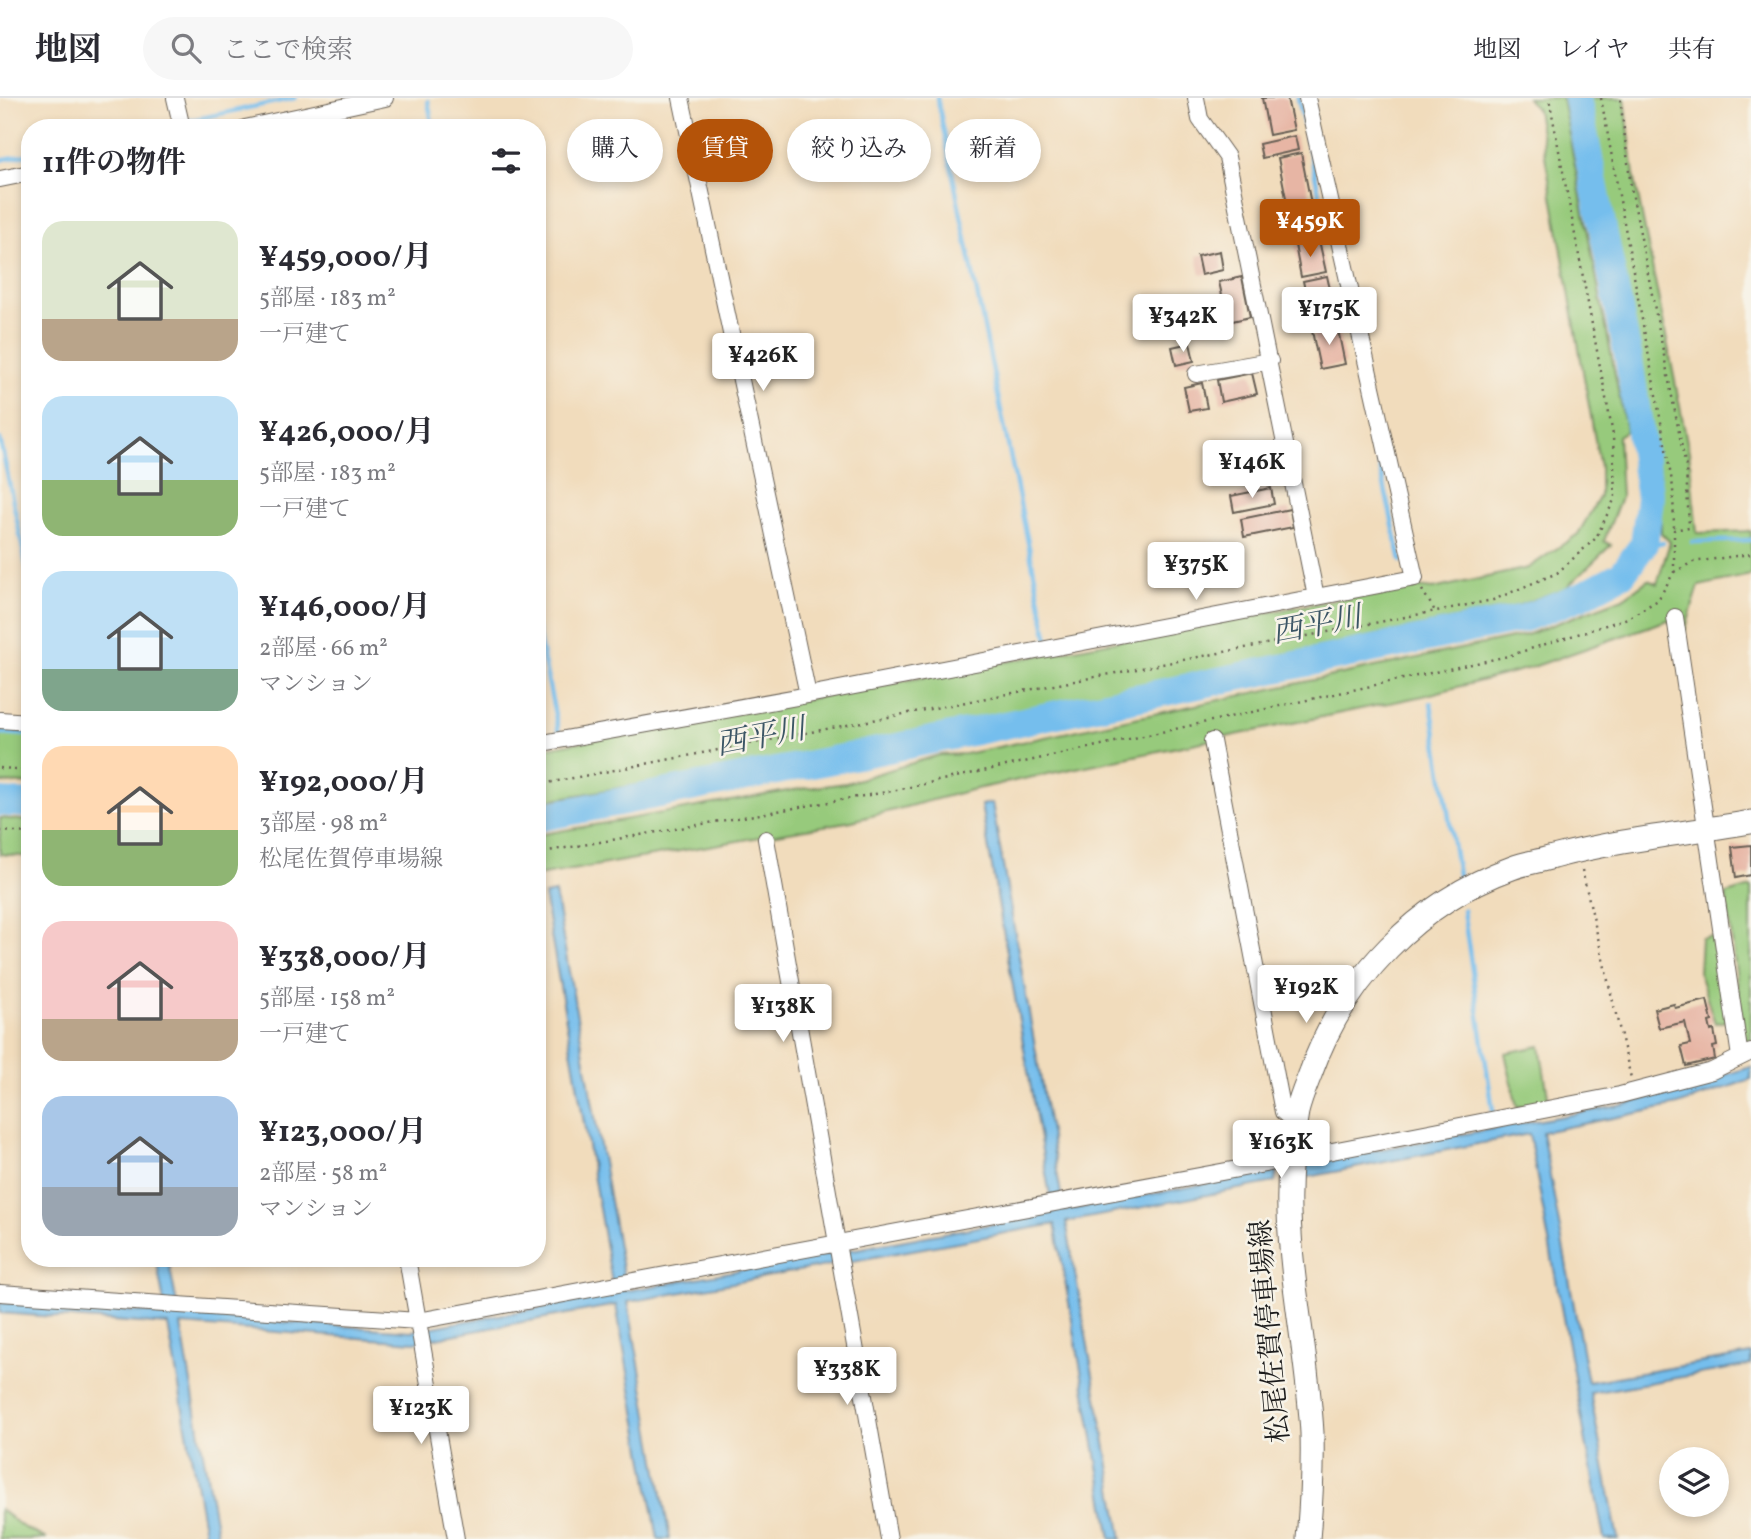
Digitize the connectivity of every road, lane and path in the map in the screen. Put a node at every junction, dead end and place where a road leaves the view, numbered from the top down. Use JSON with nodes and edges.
{"nodes":[{"id":1,"x":175,"y":98,"type":"edge"},
{"id":2,"x":385,"y":98,"type":"edge"},
{"id":3,"x":681,"y":98,"type":"edge"},
{"id":4,"x":1196,"y":98,"type":"edge"},
{"id":5,"x":1307,"y":98,"type":"edge"},
{"id":6,"x":1549,"y":98,"type":"edge"},
{"id":7,"x":1601,"y":98,"type":"edge"},
{"id":8,"x":1619,"y":98,"type":"edge"},
{"id":9,"x":180,"y":119,"type":"edge"},
{"id":10,"x":287,"y":119,"type":"edge"},
{"id":11,"x":21,"y":175,"type":"edge"},
{"id":12,"x":0,"y":179,"type":"edge"},
{"id":13,"x":1270,"y":361,"type":"junction"},
{"id":14,"x":1196,"y":374,"type":"dead end"},
{"id":15,"x":1674,"y":530,"type":"junction"},
{"id":16,"x":1751,"y":554,"type":"edge"},
{"id":17,"x":1674,"y":572,"type":"junction"},
{"id":18,"x":1415,"y":578,"type":"junction"},
{"id":19,"x":1316,"y":597,"type":"junction"},
{"id":20,"x":1435,"y":611,"type":"junction"},
{"id":21,"x":1675,"y":617,"type":"dead end"},
{"id":22,"x":808,"y":695,"type":"junction"},
{"id":23,"x":0,"y":720,"type":"edge"},
{"id":24,"x":21,"y":721,"type":"edge"},
{"id":25,"x":1212,"y":741,"type":"dead end"},
{"id":26,"x":546,"y":742,"type":"edge"},
{"id":27,"x":0,"y":768,"type":"edge"},
{"id":28,"x":21,"y":769,"type":"edge"},
{"id":29,"x":546,"y":783,"type":"edge"},
{"id":30,"x":1751,"y":822,"type":"edge"},
{"id":31,"x":1707,"y":829,"type":"junction"},
{"id":32,"x":0,"y":831,"type":"edge"},
{"id":33,"x":21,"y":833,"type":"edge"},
{"id":34,"x":766,"y":839,"type":"dead end"},
{"id":35,"x":546,"y":851,"type":"edge"},
{"id":36,"x":1578,"y":851,"type":"junction"},
{"id":37,"x":1745,"y":1055,"type":"edge"},
{"id":38,"x":1634,"y":1091,"type":"junction"},
{"id":39,"x":1296,"y":1123,"type":"junction"},
{"id":40,"x":1291,"y":1159,"type":"junction"},
{"id":41,"x":836,"y":1243,"type":"junction"},
{"id":42,"x":409,"y":1267,"type":"edge"},
{"id":43,"x":0,"y":1293,"type":"edge"},
{"id":44,"x":418,"y":1321,"type":"junction"},
{"id":45,"x":456,"y":1539,"type":"edge"},
{"id":46,"x":889,"y":1539,"type":"edge"},
{"id":47,"x":1308,"y":1539,"type":"edge"}],
"edges":[{"from":1,"to":9,"type":"street"},
{"from":2,"to":10,"type":"street"},
{"from":3,"to":22,"type":"street"},
{"from":4,"to":13,"type":"street"},
{"from":5,"to":18,"type":"street"},
{"from":6,"to":20,"type":"path"},
{"from":7,"to":15,"type":"path"},
{"from":8,"to":15,"type":"path"},
{"from":11,"to":12,"type":"street"},
{"from":13,"to":14,"type":"street"},
{"from":13,"to":19,"type":"street"},
{"from":15,"to":17,"type":"path"},
{"from":16,"to":17,"type":"path"},
{"from":17,"to":35,"type":"path"},
{"from":18,"to":19,"type":"street"},
{"from":18,"to":20,"type":"path"},
{"from":19,"to":22,"type":"street"},
{"from":20,"to":29,"type":"path"},
{"from":21,"to":31,"type":"street"},
{"from":22,"to":26,"type":"street"},
{"from":23,"to":24,"type":"street"},
{"from":25,"to":39,"type":"street"},
{"from":27,"to":28,"type":"path"},
{"from":30,"to":31,"type":"main road","name":"松尾佐賀停車場線"},
{"from":31,"to":36,"type":"main road","name":"松尾佐賀停車場線"},
{"from":31,"to":37,"type":"street"},
{"from":32,"to":33,"type":"path"},
{"from":34,"to":41,"type":"street"},
{"from":36,"to":38,"type":"path"},
{"from":36,"to":39,"type":"main road","name":"松尾佐賀停車場線"},
{"from":37,"to":38,"type":"street"},
{"from":38,"to":40,"type":"street"},
{"from":39,"to":40,"type":"main road","name":"松尾佐賀停車場線"},
{"from":40,"to":41,"type":"street"},
{"from":40,"to":47,"type":"main road","name":"松尾佐賀停車場線"},
{"from":41,"to":44,"type":"street"},
{"from":41,"to":46,"type":"street"},
{"from":42,"to":44,"type":"street"},
{"from":43,"to":44,"type":"street"},
{"from":44,"to":45,"type":"street"}]}
